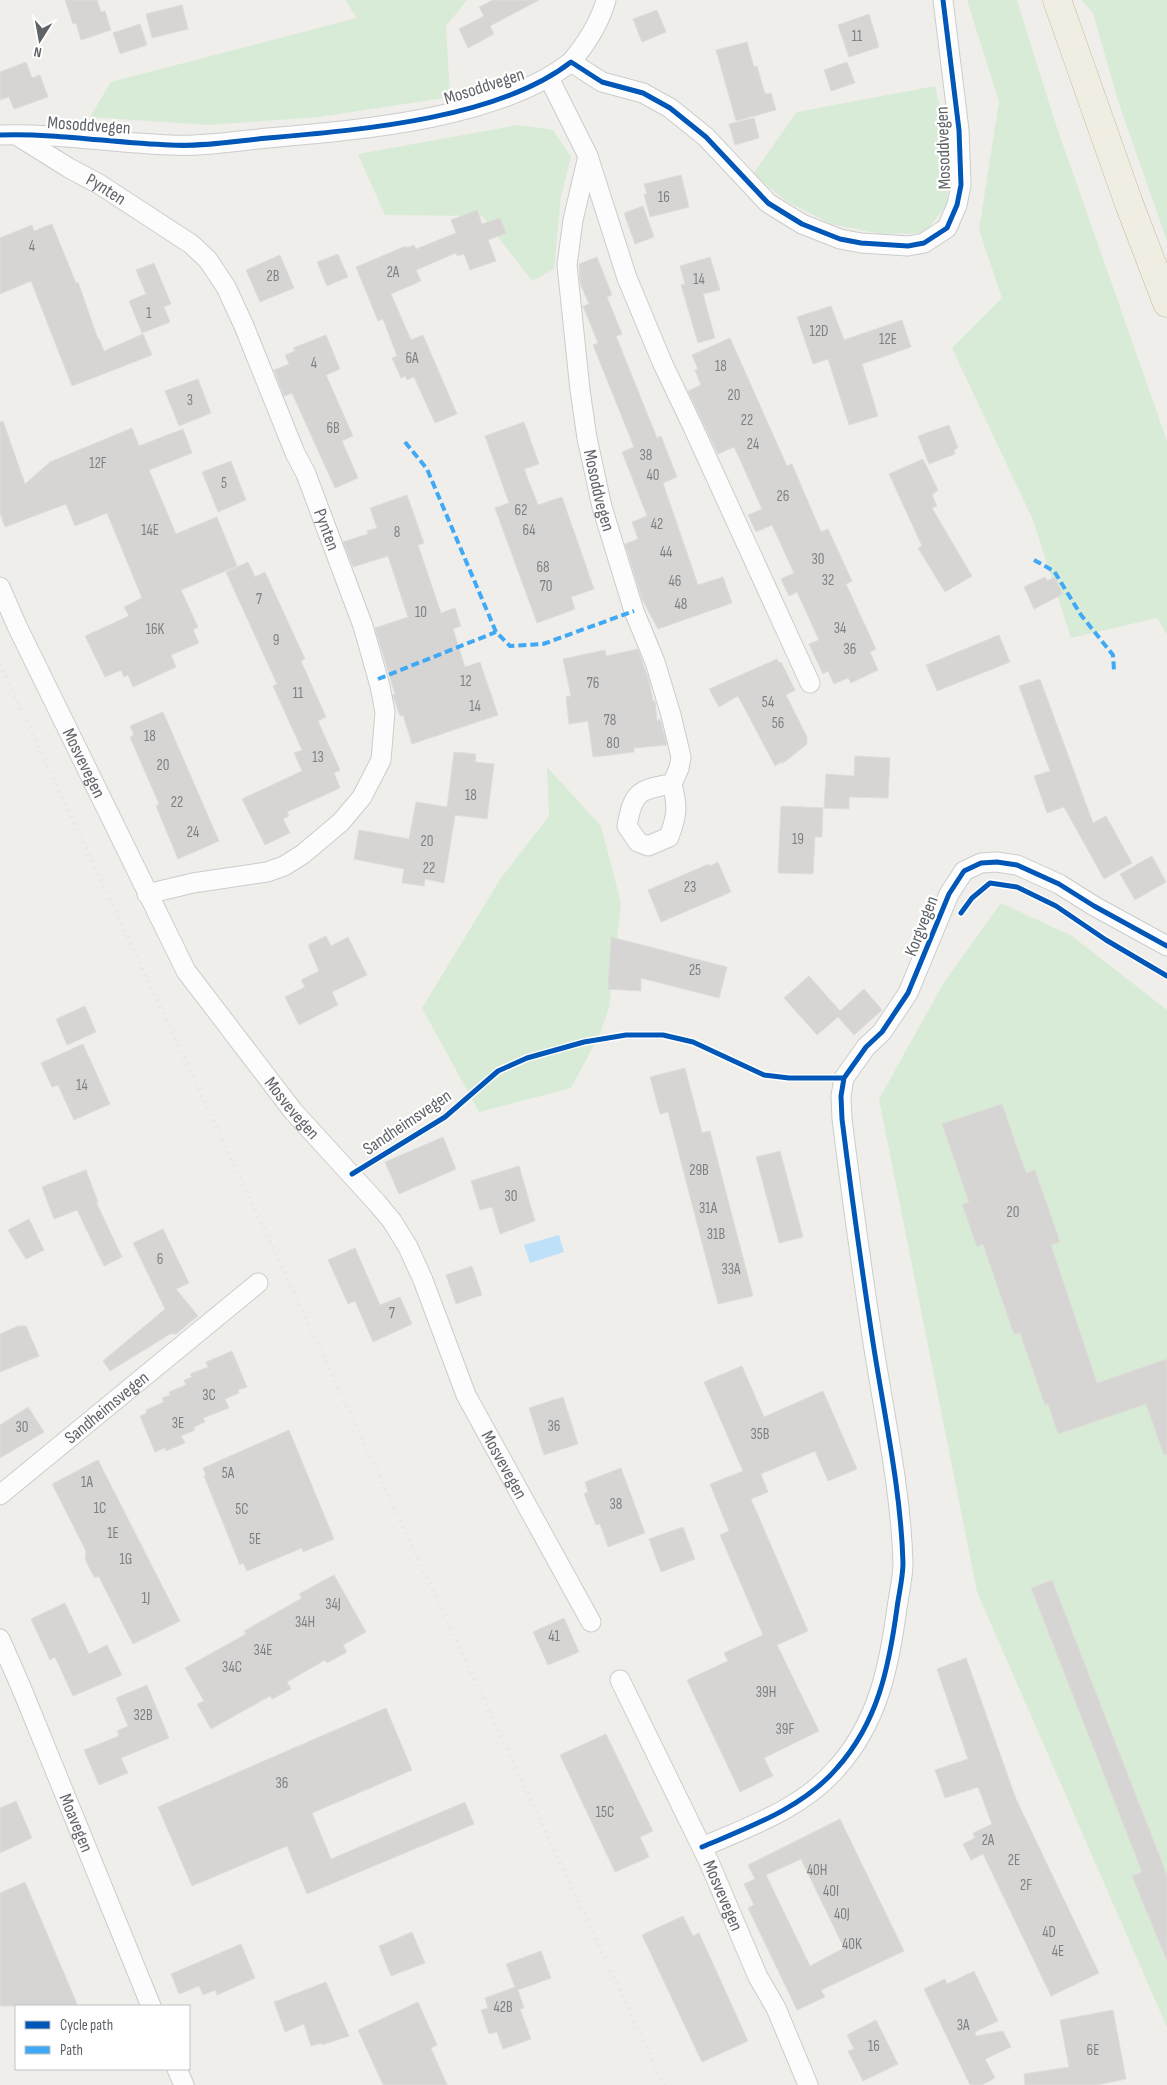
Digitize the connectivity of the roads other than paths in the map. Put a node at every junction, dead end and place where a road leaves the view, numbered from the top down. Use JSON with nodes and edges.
{"nodes":[{"id":1,"x":606,"y":0,"type":"edge"},
{"id":2,"x":943,"y":0,"type":"edge"},
{"id":3,"x":1057,"y":0,"type":"edge"},
{"id":4,"x":571,"y":62,"type":"junction"},
{"id":5,"x":549,"y":78,"type":"junction"},
{"id":6,"x":7,"y":135,"type":"edge"},
{"id":7,"x":588,"y":156,"type":"junction"},
{"id":8,"x":1167,"y":303,"type":"edge"},
{"id":9,"x":0,"y":587,"type":"edge"},
{"id":10,"x":810,"y":683,"type":"dead end"},
{"id":11,"x":672,"y":784,"type":"dead end"},
{"id":12,"x":147,"y":894,"type":"junction"},
{"id":13,"x":1167,"y":946,"type":"edge"},
{"id":14,"x":258,"y":1283,"type":"dead end"},
{"id":15,"x":0,"y":1494,"type":"edge"},
{"id":16,"x":591,"y":1622,"type":"dead end"},
{"id":17,"x":0,"y":1639,"type":"edge"},
{"id":18,"x":620,"y":1680,"type":"dead end"},
{"id":19,"x":702,"y":1847,"type":"junction"},
{"id":20,"x":151,"y":2005,"type":"edge"},
{"id":21,"x":177,"y":2070,"type":"edge"},
{"id":22,"x":184,"y":2085,"type":"edge"},
{"id":23,"x":808,"y":2085,"type":"edge"}],
"edges":[{"from":1,"to":4,"type":"street"},
{"from":2,"to":4,"type":"street","name":"Mosoddvegen"},
{"from":3,"to":8,"type":"highway"},
{"from":4,"to":5,"type":"street","name":"Mosoddvegen"},
{"from":5,"to":6,"type":"street","name":"Mosoddvegen"},
{"from":5,"to":7,"type":"street","name":"Mosoddvegen"},
{"from":6,"to":12,"type":"street","name":"Pynten"},
{"from":7,"to":10,"type":"street","name":"Mosoddvegen"},
{"from":7,"to":11,"type":"street","name":"Mosoddvegen"},
{"from":9,"to":12,"type":"street","name":"Mosvevegen"},
{"from":12,"to":16,"type":"street","name":"Mosvevegen"},
{"from":13,"to":19,"type":"street","name":"Korgvegen"},
{"from":14,"to":15,"type":"street","name":"Sandheimsvegen"},
{"from":17,"to":20,"type":"street","name":"Moavegen"},
{"from":18,"to":19,"type":"street","name":"Mosvevegen"},
{"from":19,"to":23,"type":"street","name":"Mosvevegen"},
{"from":21,"to":22,"type":"street"}]}
